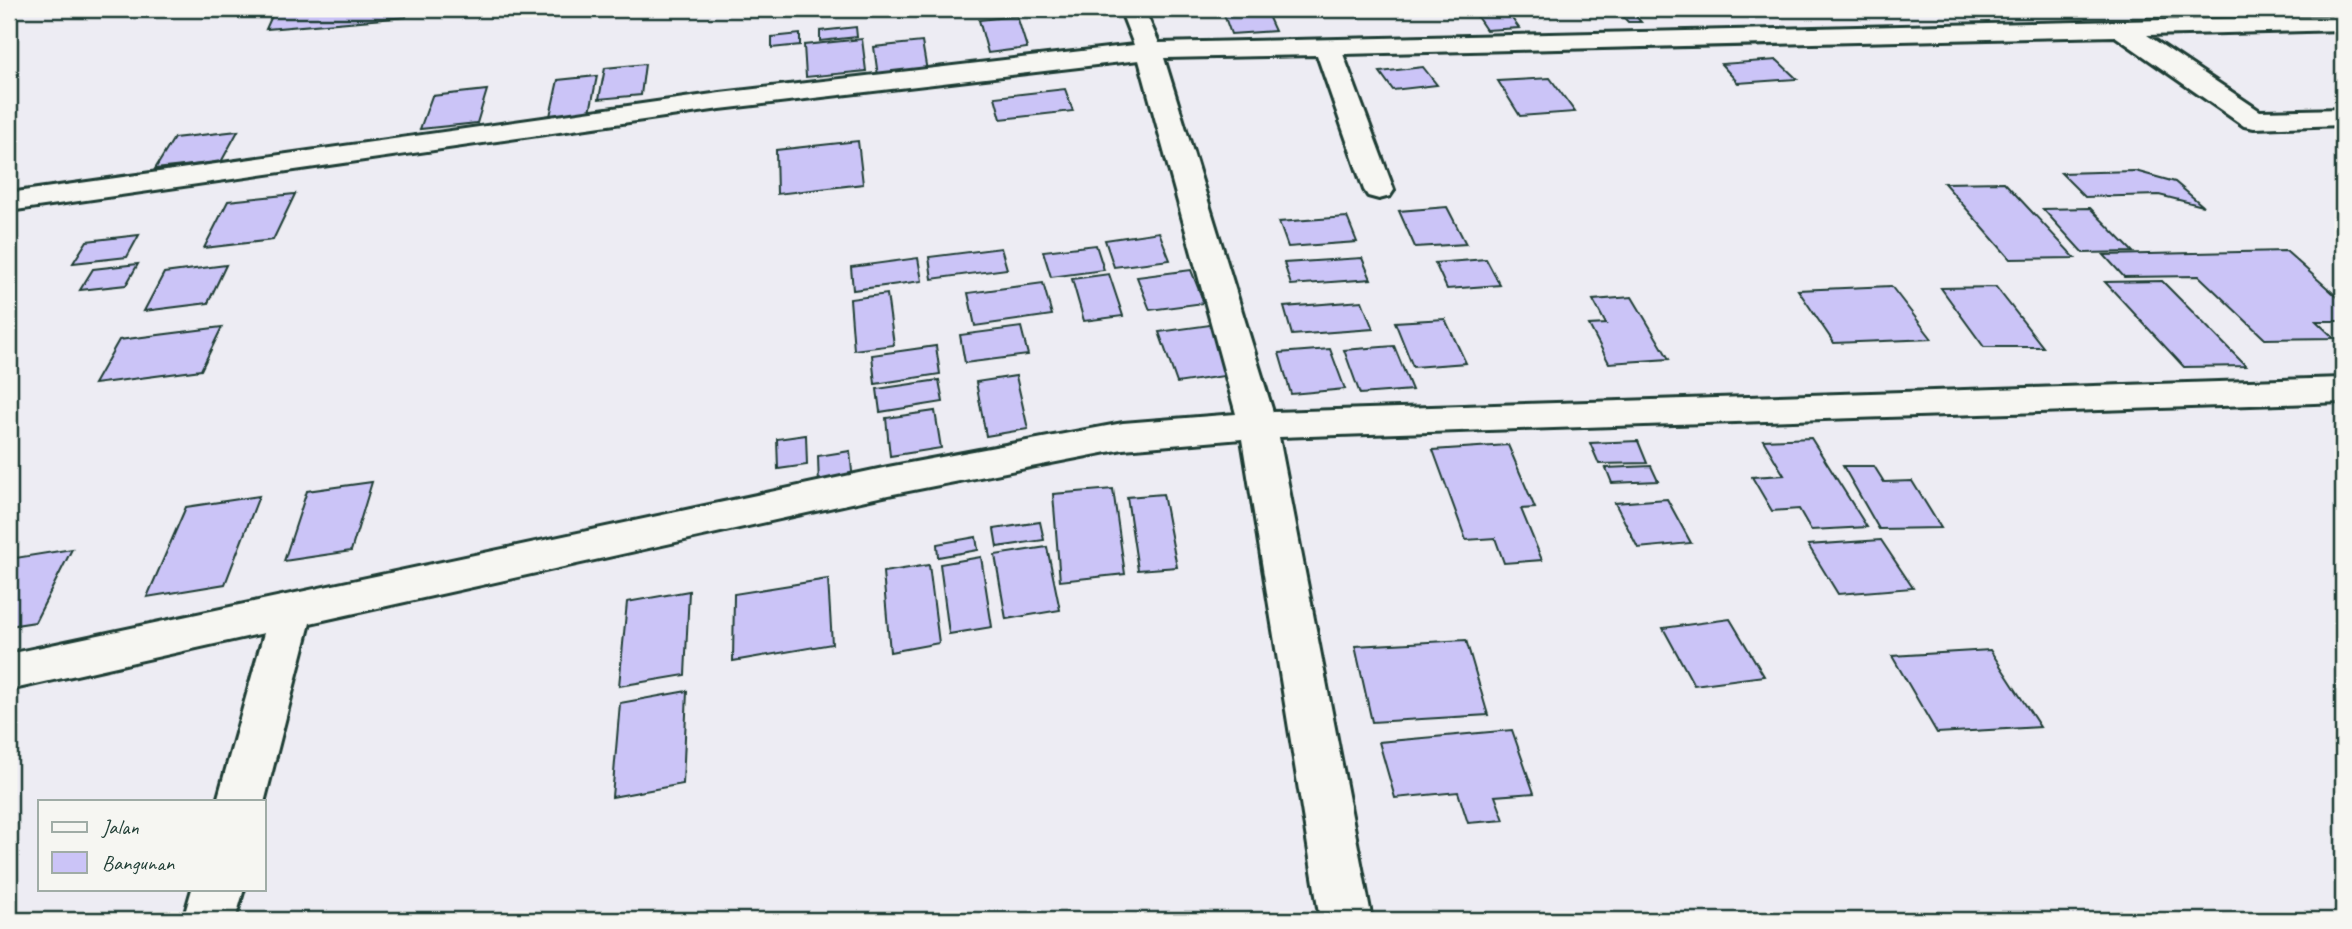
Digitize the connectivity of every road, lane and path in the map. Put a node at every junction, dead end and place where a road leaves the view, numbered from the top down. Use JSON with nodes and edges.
{"nodes":[{"id":1,"x":1132,"y":9,"type":"edge"},
{"id":2,"x":2343,"y":23,"type":"edge"},
{"id":3,"x":2120,"y":28,"type":"junction"},
{"id":4,"x":1327,"y":47,"type":"junction"},
{"id":5,"x":1149,"y":51,"type":"junction"},
{"id":6,"x":2343,"y":117,"type":"edge"},
{"id":7,"x":1379,"y":190,"type":"dead end"},
{"id":8,"x":9,"y":202,"type":"edge"},
{"id":9,"x":2343,"y":390,"type":"edge"},
{"id":10,"x":1258,"y":425,"type":"junction"},
{"id":11,"x":292,"y":610,"type":"junction"},
{"id":12,"x":9,"y":672,"type":"edge"},
{"id":13,"x":241,"y":800,"type":"edge"},
{"id":14,"x":218,"y":890,"type":"edge"},
{"id":15,"x":209,"y":920,"type":"edge"},
{"id":16,"x":1346,"y":920,"type":"edge"}],
"edges":[{"from":1,"to":5,"type":"street"},
{"from":2,"to":3,"type":"street"},
{"from":3,"to":4,"type":"street"},
{"from":3,"to":6,"type":"street"},
{"from":4,"to":5,"type":"street"},
{"from":4,"to":7,"type":"street"},
{"from":5,"to":8,"type":"street"},
{"from":5,"to":10,"type":"street"},
{"from":9,"to":10,"type":"street"},
{"from":10,"to":11,"type":"street"},
{"from":10,"to":16,"type":"street"},
{"from":11,"to":12,"type":"street"},
{"from":11,"to":13,"type":"street"},
{"from":14,"to":15,"type":"street"}]}
